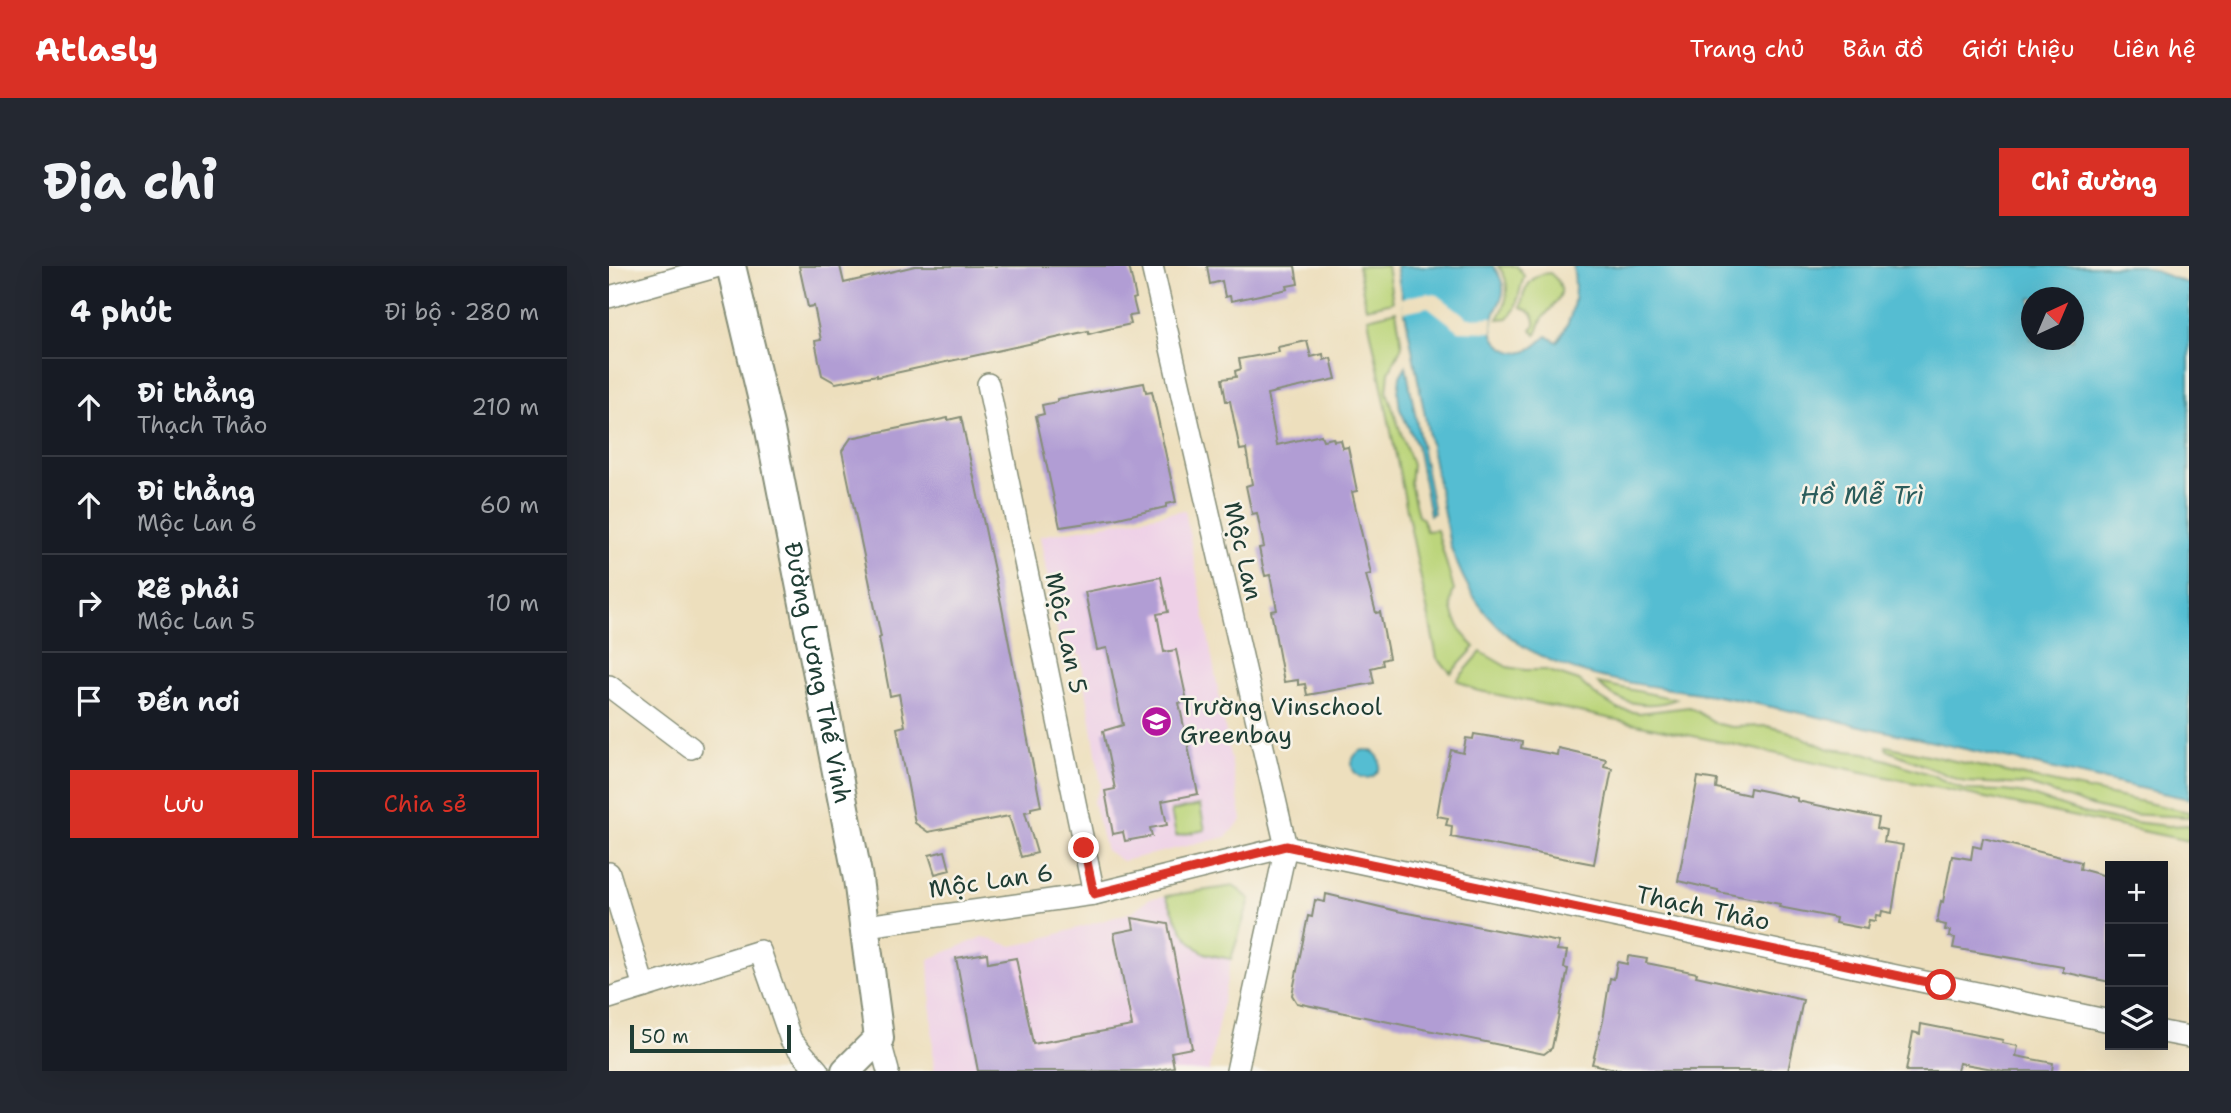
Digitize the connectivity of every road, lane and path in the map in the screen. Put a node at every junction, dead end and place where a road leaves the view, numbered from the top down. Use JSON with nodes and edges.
{"nodes":[{"id":1,"x":719,"y":266,"type":"edge"},
{"id":2,"x":731,"y":266,"type":"edge"},
{"id":3,"x":1152,"y":266,"type":"edge"},
{"id":4,"x":609,"y":297,"type":"edge"},
{"id":5,"x":988,"y":384,"type":"dead end"},
{"id":6,"x":609,"y":686,"type":"edge"},
{"id":7,"x":691,"y":748,"type":"dead end"},
{"id":8,"x":1286,"y":846,"type":"junction"},
{"id":9,"x":609,"y":873,"type":"edge"},
{"id":10,"x":1094,"y":894,"type":"junction"},
{"id":11,"x":866,"y":926,"type":"junction"},
{"id":12,"x":644,"y":987,"type":"junction"},
{"id":13,"x":609,"y":998,"type":"edge"},
{"id":14,"x":2105,"y":1020,"type":"edge"},
{"id":15,"x":2168,"y":1033,"type":"edge"},
{"id":16,"x":2189,"y":1037,"type":"edge"},
{"id":17,"x":879,"y":1038,"type":"junction"},
{"id":18,"x":818,"y":1071,"type":"edge"},
{"id":19,"x":846,"y":1071,"type":"edge"},
{"id":20,"x":888,"y":1071,"type":"edge"},
{"id":21,"x":1237,"y":1071,"type":"edge"}],
"edges":[{"from":1,"to":4,"type":"street"},
{"from":2,"to":11,"type":"street","name":"Đường Lương Thế Vinh"},
{"from":3,"to":8,"type":"street","name":"Mộc Lan"},
{"from":5,"to":10,"type":"street","name":"Mộc Lan 5"},
{"from":6,"to":7,"type":"street"},
{"from":8,"to":10,"type":"street","name":"Mộc Lan 6"},
{"from":8,"to":14,"type":"street","name":"Thạch Thảo"},
{"from":8,"to":21,"type":"street"},
{"from":9,"to":12,"type":"street"},
{"from":10,"to":11,"type":"street","name":"Mộc Lan 6"},
{"from":11,"to":17,"type":"street","name":"Đường Lương Thế Vinh"},
{"from":12,"to":13,"type":"street"},
{"from":12,"to":18,"type":"street"},
{"from":15,"to":16,"type":"street"},
{"from":17,"to":19,"type":"street"},
{"from":17,"to":20,"type":"street"}]}
